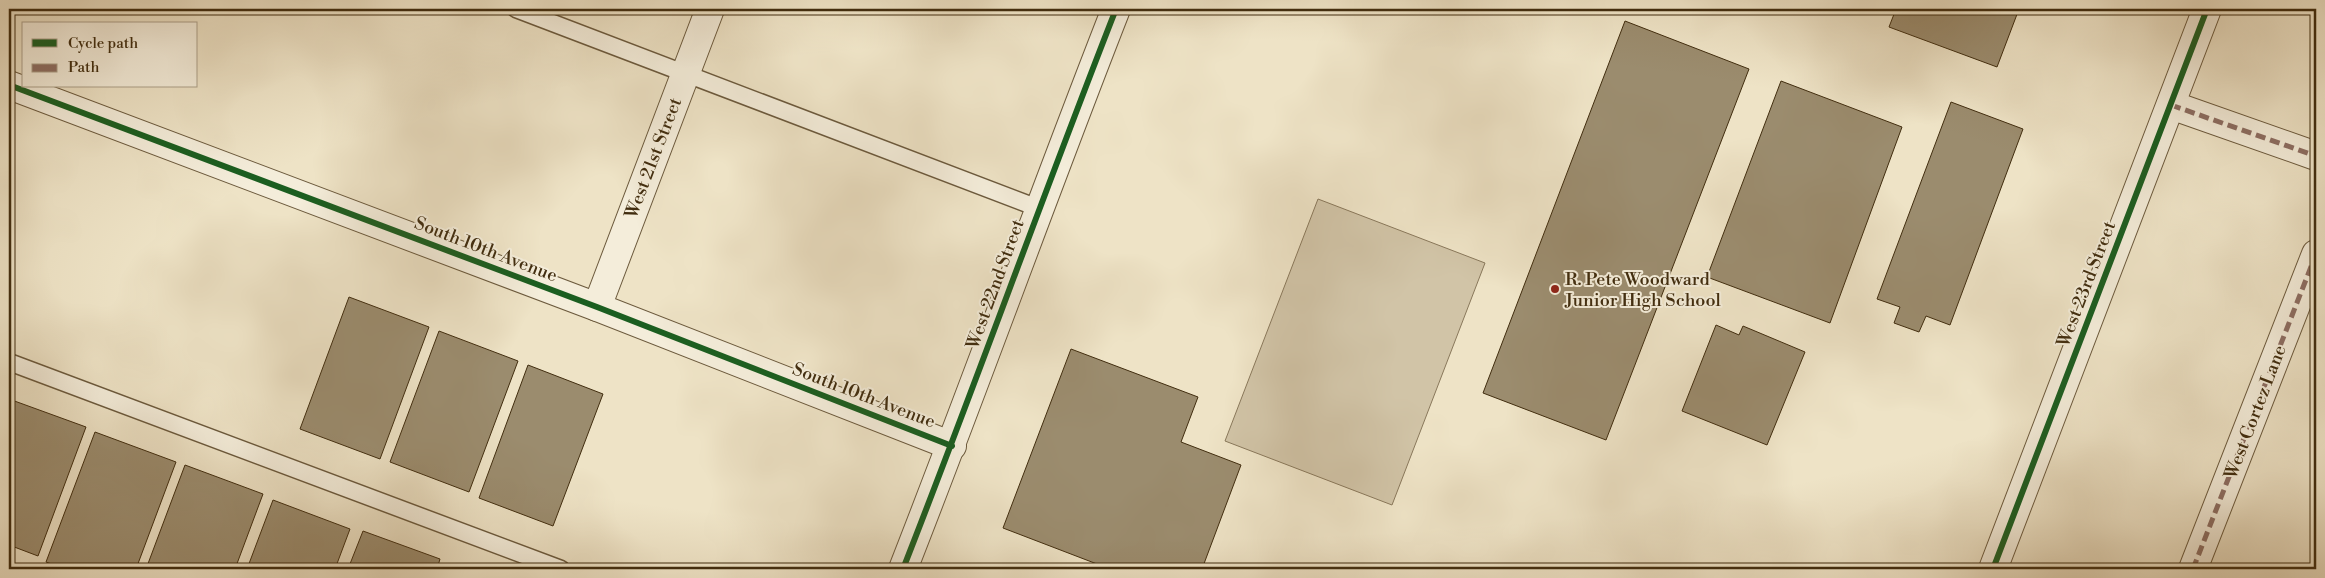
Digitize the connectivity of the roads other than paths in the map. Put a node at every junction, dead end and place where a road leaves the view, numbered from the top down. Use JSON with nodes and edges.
{"nodes":[{"id":1,"x":516,"y":9,"type":"edge"},
{"id":2,"x":710,"y":9,"type":"edge"},
{"id":3,"x":1116,"y":9,"type":"edge"},
{"id":4,"x":2207,"y":9,"type":"edge"},
{"id":5,"x":685,"y":74,"type":"junction"},
{"id":6,"x":9,"y":85,"type":"edge"},
{"id":7,"x":2171,"y":105,"type":"junction"},
{"id":8,"x":2316,"y":156,"type":"edge"},
{"id":9,"x":1038,"y":208,"type":"junction"},
{"id":10,"x":2316,"y":254,"type":"edge"},
{"id":11,"x":596,"y":307,"type":"junction"},
{"id":12,"x":9,"y":362,"type":"edge"},
{"id":13,"x":952,"y":446,"type":"junction"},
{"id":14,"x":560,"y":569,"type":"edge"},
{"id":15,"x":904,"y":569,"type":"edge"},
{"id":16,"x":1993,"y":569,"type":"edge"},
{"id":17,"x":2193,"y":569,"type":"edge"}],
"edges":[{"from":1,"to":5,"type":"lane"},
{"from":2,"to":5,"type":"street","name":"West 21st Street"},
{"from":3,"to":9,"type":"street","name":"West 22nd Street"},
{"from":4,"to":7,"type":"street","name":"West 23rd Street"},
{"from":5,"to":9,"type":"lane"},
{"from":5,"to":11,"type":"street","name":"West 21st Street"},
{"from":6,"to":11,"type":"street","name":"South 10th Avenue"},
{"from":7,"to":8,"type":"street"},
{"from":7,"to":16,"type":"street","name":"West 23rd Street"},
{"from":9,"to":13,"type":"street","name":"West 22nd Street"},
{"from":10,"to":17,"type":"street","name":"West Cortez Lane"},
{"from":11,"to":13,"type":"street","name":"South 10th Avenue"},
{"from":12,"to":14,"type":"lane"},
{"from":13,"to":15,"type":"street","name":"West 22nd Street"}]}
